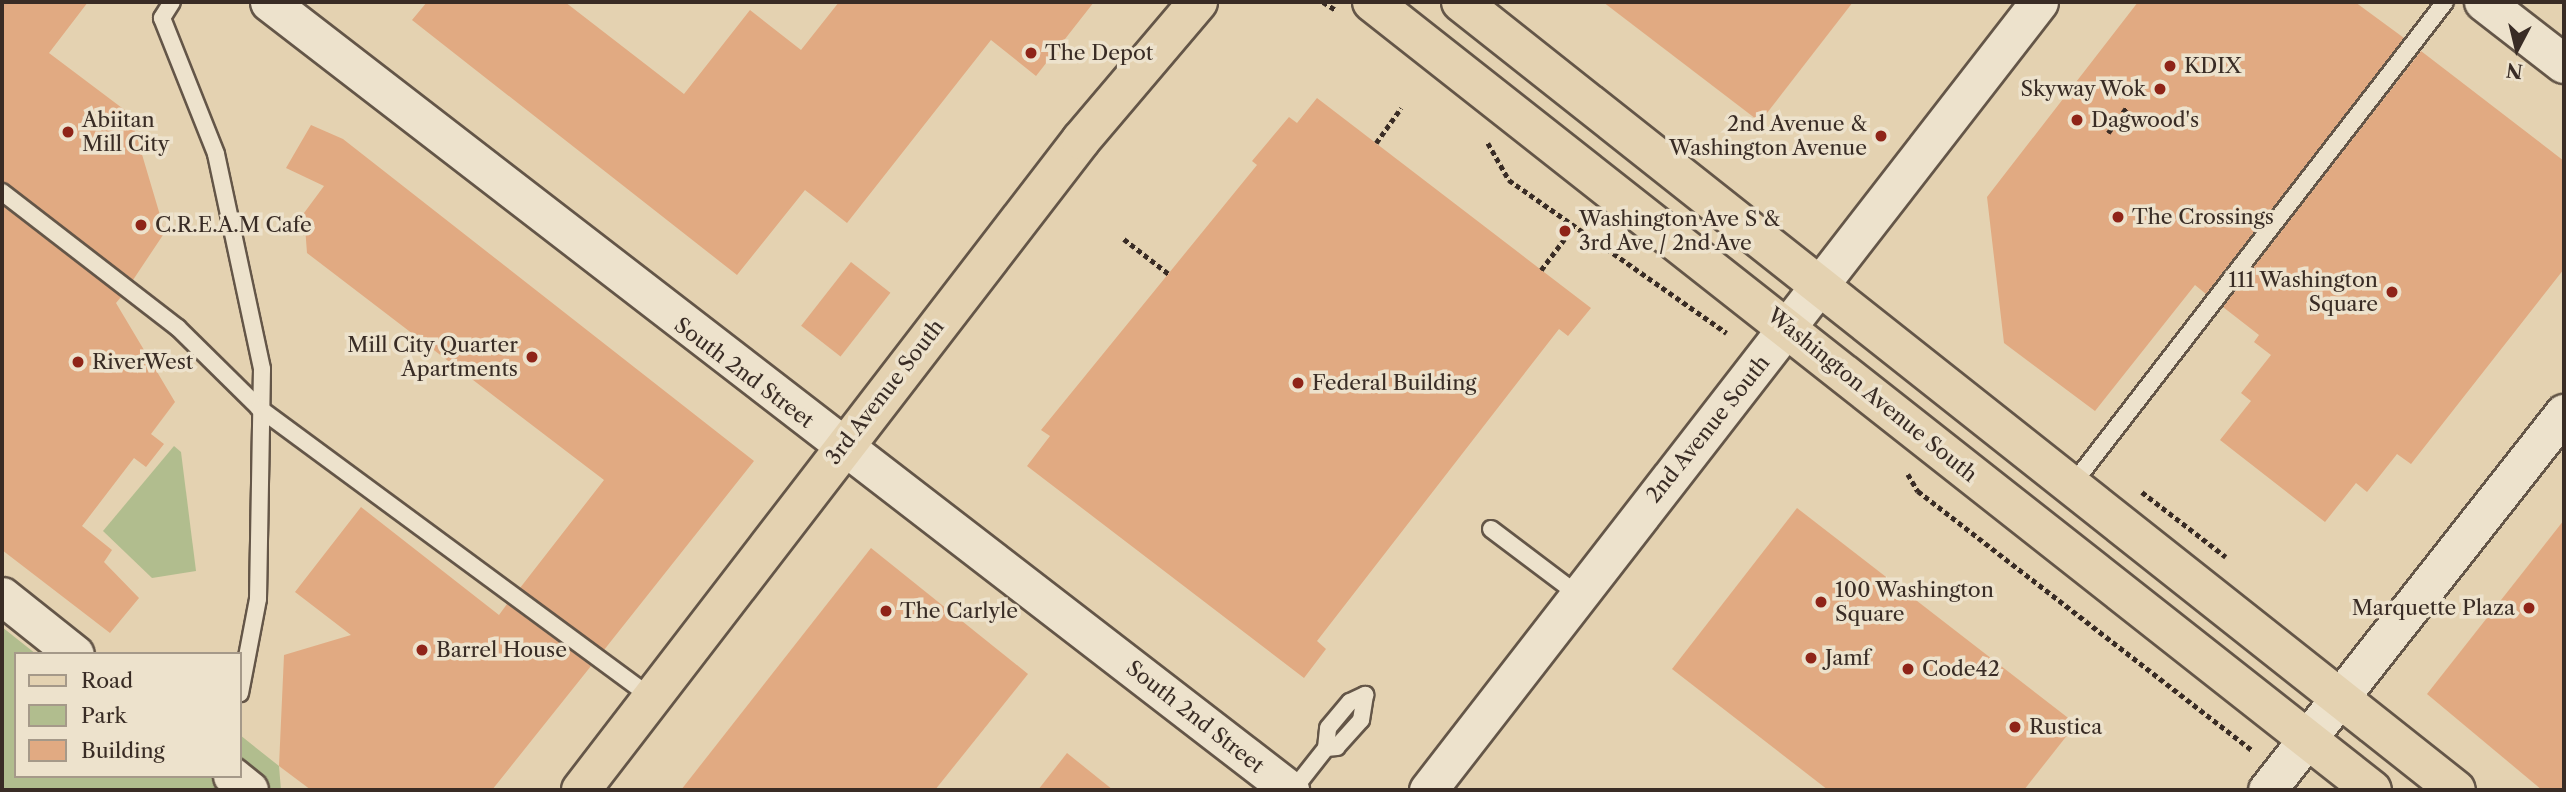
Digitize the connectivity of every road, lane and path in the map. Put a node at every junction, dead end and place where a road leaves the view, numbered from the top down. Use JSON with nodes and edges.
{"nodes":[{"id":1,"x":172,"y":2,"type":"edge"},
{"id":2,"x":269,"y":2,"type":"edge"},
{"id":3,"x":1198,"y":2,"type":"edge"},
{"id":4,"x":1371,"y":2,"type":"edge"},
{"id":5,"x":1461,"y":2,"type":"edge"},
{"id":6,"x":2039,"y":2,"type":"edge"},
{"id":7,"x":2445,"y":2,"type":"edge"},
{"id":8,"x":2484,"y":2,"type":"edge"},
{"id":9,"x":2564,"y":64,"type":"edge"},
{"id":10,"x":2127,"y":107,"type":"dead end"},
{"id":11,"x":1401,"y":108,"type":"dead end"},
{"id":12,"x":2108,"y":133,"type":"dead end"},
{"id":13,"x":1376,"y":143,"type":"dead end"},
{"id":14,"x":2,"y":192,"type":"edge"},
{"id":15,"x":1565,"y":238,"type":"dead end"},
{"id":16,"x":1124,"y":239,"type":"dead end"},
{"id":17,"x":1541,"y":270,"type":"dead end"},
{"id":18,"x":1169,"y":274,"type":"dead end"},
{"id":19,"x":1823,"y":287,"type":"junction"},
{"id":20,"x":1789,"y":328,"type":"junction"},
{"id":21,"x":259,"y":408,"type":"junction"},
{"id":22,"x":2564,"y":413,"type":"edge"},
{"id":23,"x":842,"y":446,"type":"junction"},
{"id":24,"x":1904,"y":467,"type":"dead end"},
{"id":25,"x":2072,"y":485,"type":"junction"},
{"id":26,"x":1491,"y":529,"type":"dead end"},
{"id":27,"x":1576,"y":593,"type":"junction"},
{"id":28,"x":2,"y":597,"type":"edge"},
{"id":29,"x":72,"y":652,"type":"edge"},
{"id":30,"x":242,"y":682,"type":"edge"},
{"id":31,"x":2339,"y":696,"type":"junction"},
{"id":32,"x":652,"y":698,"type":"junction"},
{"id":33,"x":2306,"y":741,"type":"junction"},
{"id":34,"x":2242,"y":744,"type":"dead end"},
{"id":35,"x":1326,"y":748,"type":"dead end"},
{"id":36,"x":235,"y":778,"type":"edge"},
{"id":37,"x":250,"y":790,"type":"edge"},
{"id":38,"x":581,"y":790,"type":"edge"},
{"id":39,"x":1291,"y":790,"type":"edge"},
{"id":40,"x":1428,"y":790,"type":"edge"},
{"id":41,"x":2267,"y":790,"type":"edge"},
{"id":42,"x":2372,"y":790,"type":"edge"},
{"id":43,"x":2456,"y":790,"type":"edge"}],
"edges":[{"from":1,"to":21,"type":"lane"},
{"from":2,"to":23,"type":"street","name":"South 2nd Street"},
{"from":3,"to":23,"type":"main road","name":"3rd Avenue South"},
{"from":4,"to":20,"type":"main road","name":"Washington Avenue South"},
{"from":5,"to":19,"type":"main road"},
{"from":6,"to":19,"type":"street","name":"2nd Avenue South"},
{"from":7,"to":25,"type":"lane"},
{"from":8,"to":9,"type":"main road"},
{"from":10,"to":12,"type":"path"},
{"from":11,"to":13,"type":"path"},
{"from":14,"to":21,"type":"lane"},
{"from":15,"to":17,"type":"path"},
{"from":16,"to":18,"type":"path"},
{"from":19,"to":20,"type":"street","name":"2nd Avenue South"},
{"from":19,"to":25,"type":"main road"},
{"from":20,"to":27,"type":"street","name":"2nd Avenue South"},
{"from":20,"to":33,"type":"main road","name":"Washington Avenue South"},
{"from":21,"to":30,"type":"lane"},
{"from":21,"to":32,"type":"lane"},
{"from":22,"to":31,"type":"street"},
{"from":23,"to":32,"type":"main road","name":"3rd Avenue South"},
{"from":23,"to":39,"type":"street","name":"South 2nd Street"},
{"from":24,"to":34,"type":"path"},
{"from":25,"to":31,"type":"main road"},
{"from":26,"to":27,"type":"lane"},
{"from":27,"to":40,"type":"street","name":"2nd Avenue South"},
{"from":28,"to":29,"type":"street"},
{"from":31,"to":33,"type":"street"},
{"from":31,"to":43,"type":"main road"},
{"from":32,"to":38,"type":"main road","name":"3rd Avenue South"},
{"from":33,"to":41,"type":"street"},
{"from":33,"to":42,"type":"main road","name":"Washington Avenue South"},
{"from":35,"to":39,"type":"lane"},
{"from":36,"to":37,"type":"street"}]}
